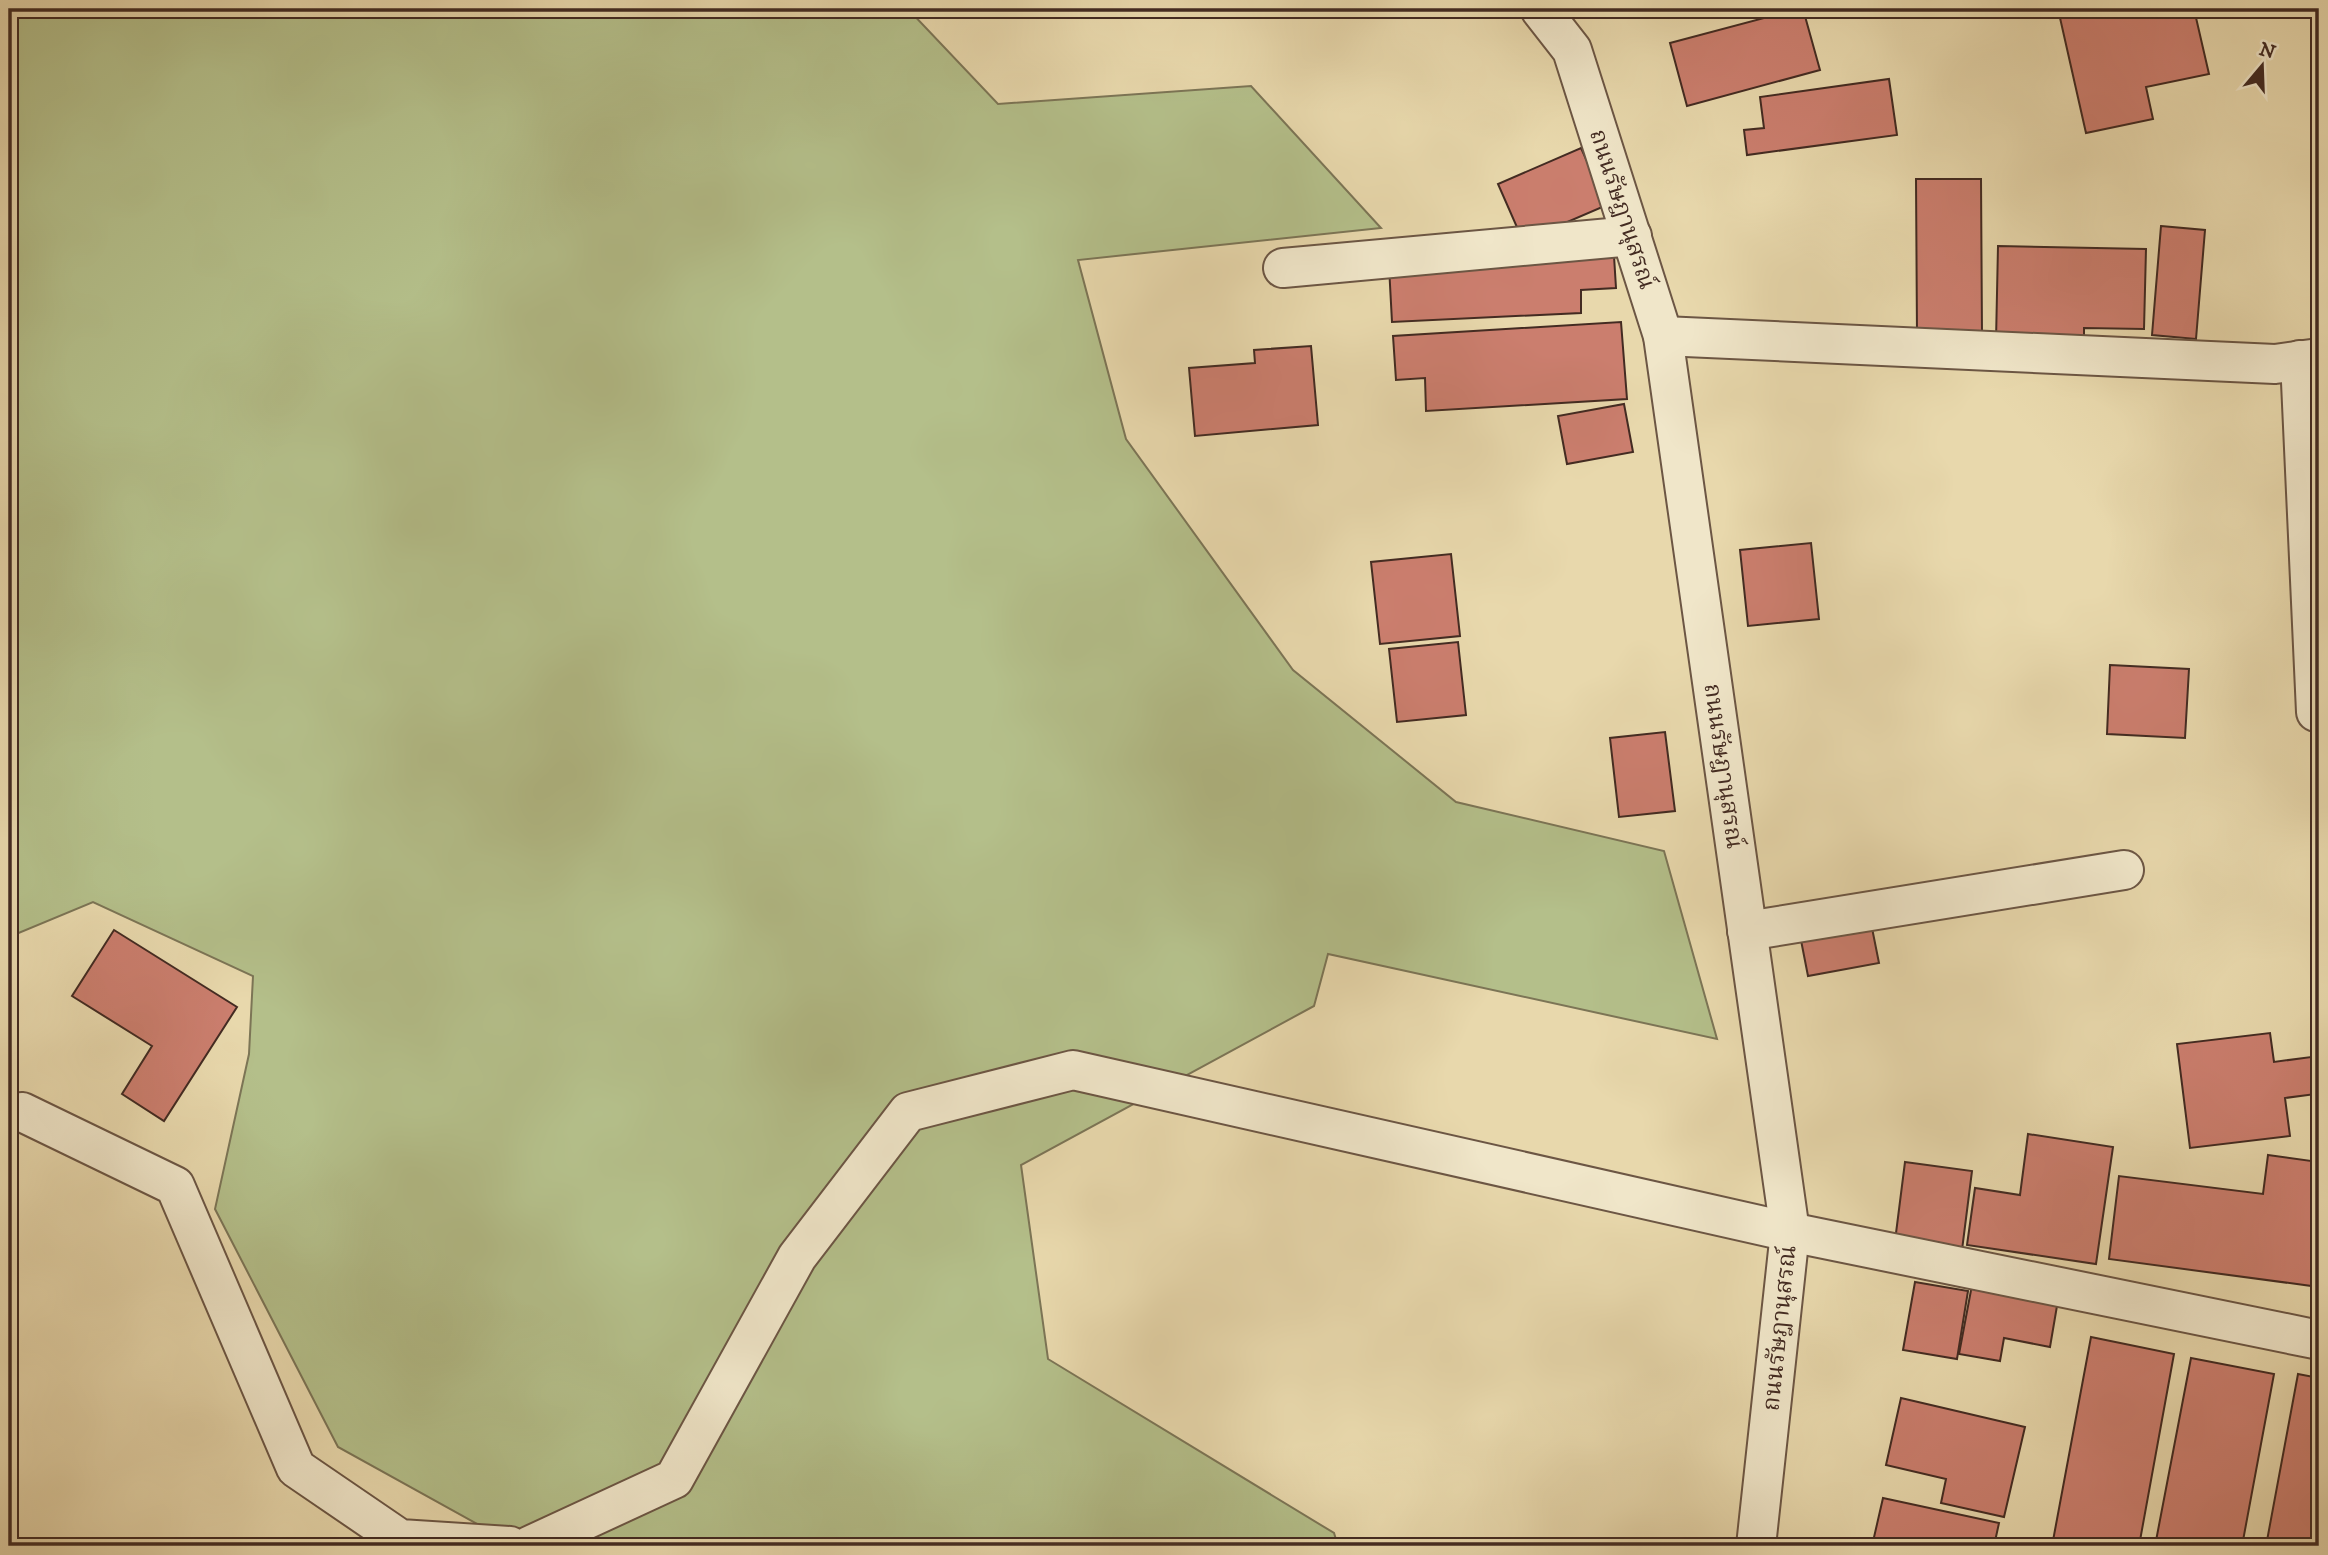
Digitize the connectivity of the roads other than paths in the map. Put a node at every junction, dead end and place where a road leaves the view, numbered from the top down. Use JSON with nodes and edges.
{"nodes":[{"id":1,"x":1540,"y":9,"type":"edge"},
{"id":2,"x":1632,"y":236,"type":"junction"},
{"id":3,"x":1283,"y":268,"type":"dead end"},
{"id":4,"x":1663,"y":336,"type":"junction"},
{"id":5,"x":2309,"y":359,"type":"edge"},
{"id":6,"x":2316,"y":712,"type":"dead end"},
{"id":7,"x":2124,"y":870,"type":"dead end"},
{"id":8,"x":1747,"y":931,"type":"junction"},
{"id":9,"x":22,"y":1112,"type":"dead end"},
{"id":10,"x":1790,"y":1232,"type":"junction"},
{"id":11,"x":2319,"y":1340,"type":"edge"},
{"id":12,"x":510,"y":1546,"type":"edge"},
{"id":13,"x":528,"y":1546,"type":"edge"},
{"id":14,"x":1756,"y":1546,"type":"edge"}],
"edges":[{"from":1,"to":2,"type":"street","name":"ถนนรัษฎานุสรณ์"},
{"from":2,"to":3,"type":"street"},
{"from":2,"to":4,"type":"street","name":"ถนนรัษฎานุสรณ์"},
{"from":4,"to":5,"type":"street"},
{"from":4,"to":8,"type":"street","name":"ถนนรัษฎานุสรณ์"},
{"from":5,"to":6,"type":"street"},
{"from":7,"to":8,"type":"street"},
{"from":8,"to":10,"type":"street","name":"ถนนรัษฎานุสรณ์"},
{"from":9,"to":12,"type":"street"},
{"from":10,"to":11,"type":"street"},
{"from":10,"to":13,"type":"street"},
{"from":10,"to":14,"type":"street","name":"ถนนรัษฎานุสรณ์"}]}
